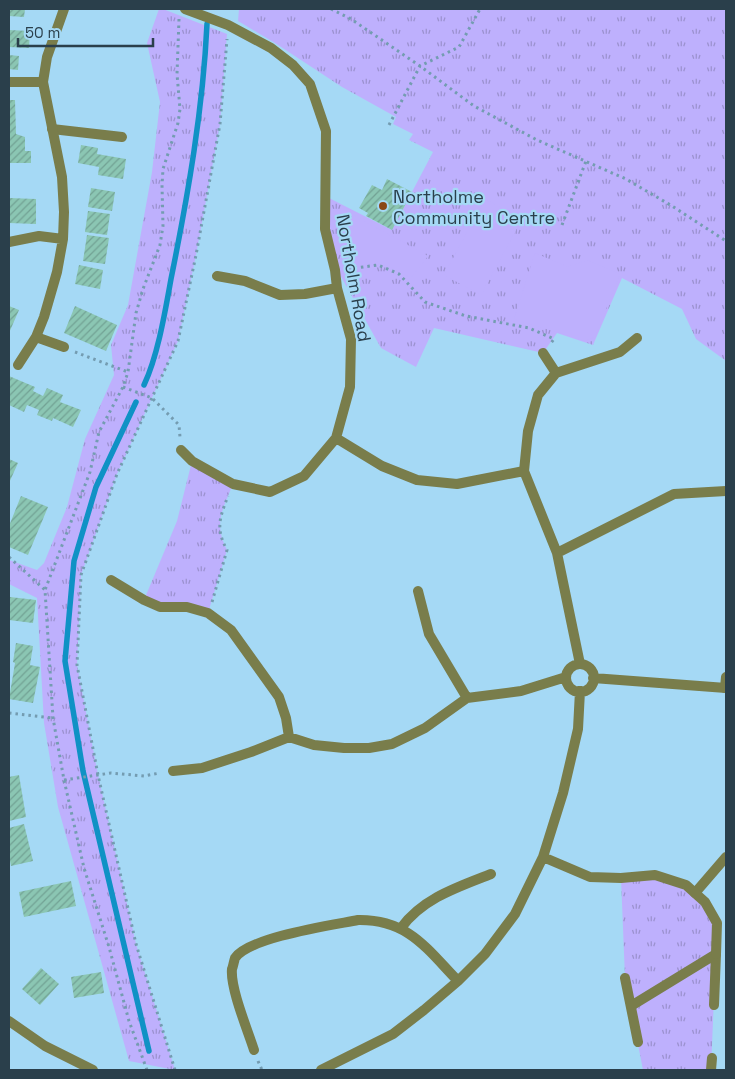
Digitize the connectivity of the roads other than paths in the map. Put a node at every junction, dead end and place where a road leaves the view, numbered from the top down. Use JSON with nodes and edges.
{"nodes":[{"id":1,"x":64,"y":9,"type":"edge"},
{"id":2,"x":186,"y":9,"type":"edge"},
{"id":3,"x":9,"y":82,"type":"edge"},
{"id":4,"x":43,"y":82,"type":"junction"},
{"id":5,"x":52,"y":129,"type":"junction"},
{"id":6,"x":122,"y":137,"type":"dead end"},
{"id":7,"x":62,"y":239,"type":"junction"},
{"id":8,"x":9,"y":242,"type":"edge"},
{"id":9,"x":217,"y":276,"type":"dead end"},
{"id":10,"x":337,"y":288,"type":"junction"},
{"id":11,"x":36,"y":337,"type":"junction"},
{"id":12,"x":637,"y":338,"type":"dead end"},
{"id":13,"x":64,"y":347,"type":"road end"},
{"id":14,"x":543,"y":353,"type":"road end"},
{"id":15,"x":18,"y":365,"type":"dead end"},
{"id":16,"x":556,"y":373,"type":"junction"},
{"id":17,"x":336,"y":438,"type":"junction"},
{"id":18,"x":181,"y":450,"type":"road end"},
{"id":19,"x":524,"y":471,"type":"junction"},
{"id":20,"x":726,"y":491,"type":"edge"},
{"id":21,"x":557,"y":553,"type":"junction"},
{"id":22,"x":112,"y":580,"type":"dead end"},
{"id":23,"x":418,"y":591,"type":"dead end"},
{"id":24,"x":580,"y":664,"type":"junction"},
{"id":25,"x":566,"y":677,"type":"junction"},
{"id":26,"x":593,"y":678,"type":"junction"},
{"id":27,"x":726,"y":684,"type":"edge"},
{"id":28,"x":580,"y":691,"type":"junction"},
{"id":29,"x":467,"y":698,"type":"junction"},
{"id":30,"x":288,"y":737,"type":"junction"},
{"id":31,"x":173,"y":771,"type":"road end"},
{"id":32,"x":542,"y":857,"type":"junction"},
{"id":33,"x":726,"y":857,"type":"edge"},
{"id":34,"x":491,"y":874,"type":"dead end"},
{"id":35,"x":695,"y":893,"type":"junction"},
{"id":36,"x":401,"y":928,"type":"junction"},
{"id":37,"x":716,"y":954,"type":"junction"},
{"id":38,"x":626,"y":978,"type":"dead end"},
{"id":39,"x":458,"y":981,"type":"junction"},
{"id":40,"x":714,"y":1005,"type":"dead end"},
{"id":41,"x":631,"y":1006,"type":"junction"},
{"id":42,"x":9,"y":1021,"type":"edge"},
{"id":43,"x":638,"y":1042,"type":"dead end"},
{"id":44,"x":254,"y":1050,"type":"dead end"},
{"id":45,"x":712,"y":1058,"type":"dead end"},
{"id":46,"x":93,"y":1070,"type":"edge"},
{"id":47,"x":321,"y":1070,"type":"edge"},
{"id":48,"x":711,"y":1070,"type":"edge"}],
"edges":[{"from":1,"to":4,"type":"street"},
{"from":2,"to":10,"type":"street","name":"Northolm Road"},
{"from":3,"to":4,"type":"street"},
{"from":4,"to":5,"type":"street"},
{"from":5,"to":6,"type":"street"},
{"from":5,"to":7,"type":"street"},
{"from":7,"to":8,"type":"street"},
{"from":7,"to":11,"type":"street"},
{"from":9,"to":10,"type":"street"},
{"from":10,"to":17,"type":"street","name":"Northolm Road"},
{"from":11,"to":13,"type":"street"},
{"from":11,"to":15,"type":"street"},
{"from":12,"to":16,"type":"street"},
{"from":14,"to":16,"type":"street"},
{"from":16,"to":19,"type":"street"},
{"from":17,"to":18,"type":"street","name":"Northolm Road"},
{"from":17,"to":19,"type":"street"},
{"from":19,"to":21,"type":"street"},
{"from":20,"to":21,"type":"street"},
{"from":21,"to":24,"type":"street"},
{"from":22,"to":30,"type":"street"},
{"from":23,"to":29,"type":"street"},
{"from":24,"to":25,"type":"street"},
{"from":24,"to":26,"type":"street"},
{"from":25,"to":28,"type":"street"},
{"from":25,"to":29,"type":"street"},
{"from":26,"to":27,"type":"street"},
{"from":26,"to":28,"type":"street"},
{"from":28,"to":32,"type":"street"},
{"from":29,"to":30,"type":"street"},
{"from":30,"to":31,"type":"street"},
{"from":32,"to":35,"type":"street"},
{"from":32,"to":39,"type":"street"},
{"from":33,"to":35,"type":"street"},
{"from":34,"to":36,"type":"street"},
{"from":35,"to":37,"type":"street"},
{"from":36,"to":39,"type":"street"},
{"from":36,"to":44,"type":"street"},
{"from":37,"to":40,"type":"street"},
{"from":37,"to":41,"type":"street"},
{"from":38,"to":41,"type":"street"},
{"from":39,"to":47,"type":"street"},
{"from":41,"to":43,"type":"street"},
{"from":42,"to":46,"type":"street"},
{"from":45,"to":48,"type":"street"}]}
